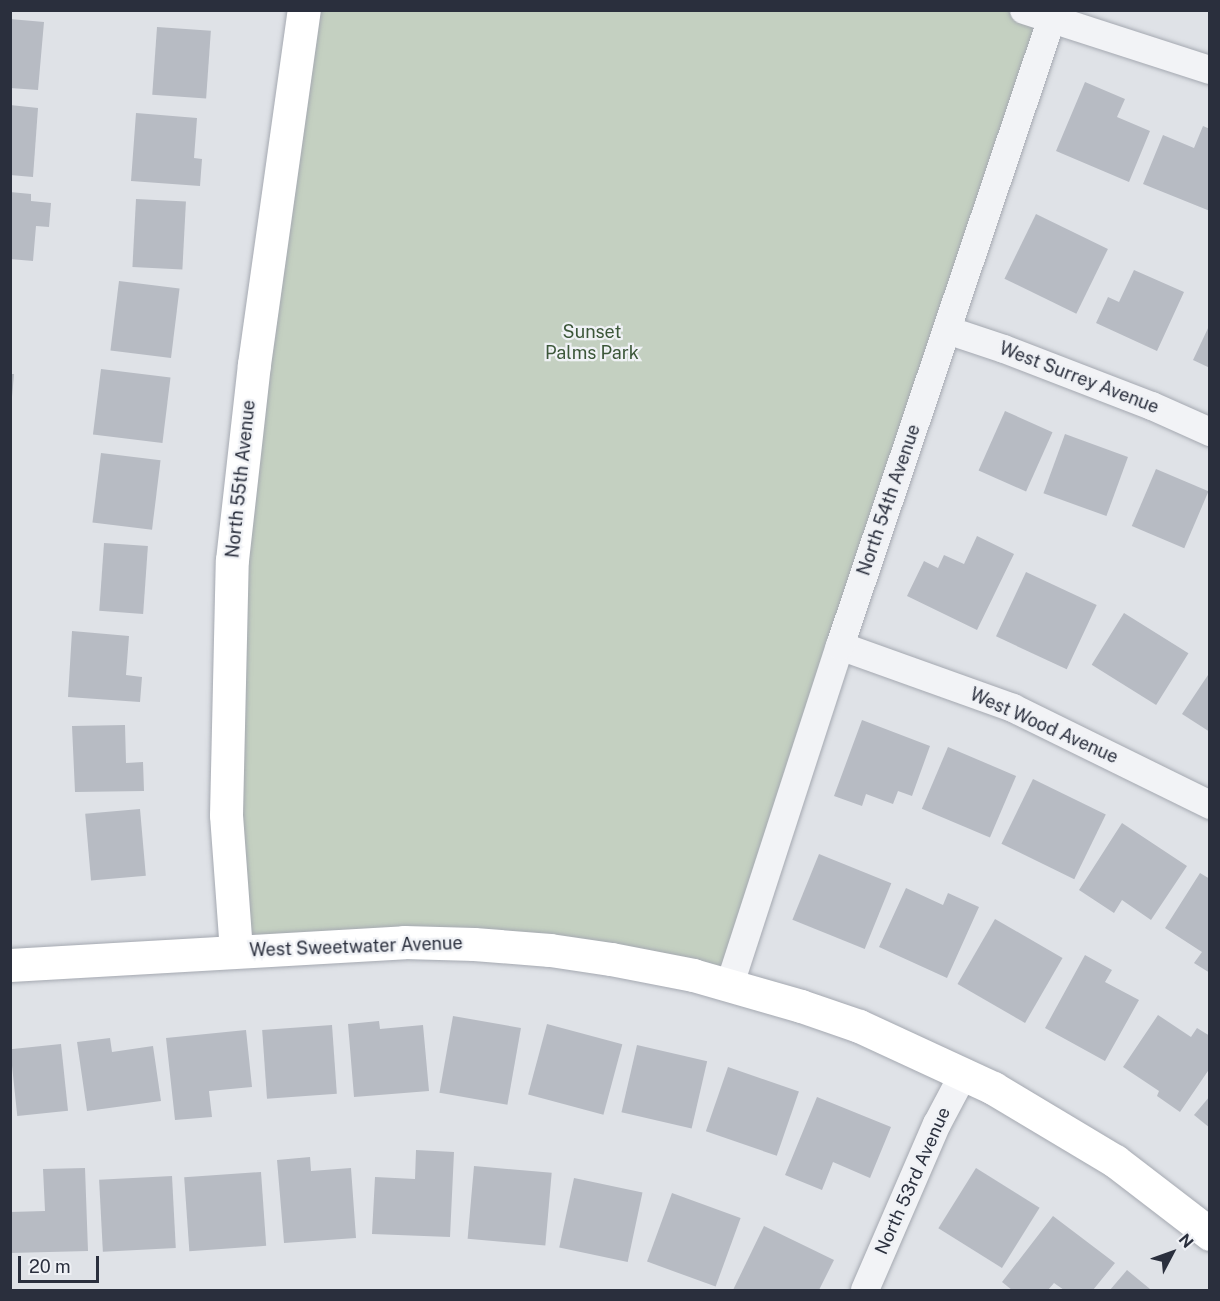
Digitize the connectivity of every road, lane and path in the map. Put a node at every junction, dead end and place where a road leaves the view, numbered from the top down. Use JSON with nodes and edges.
{"nodes":[{"id":1,"x":304,"y":10,"type":"edge"},
{"id":2,"x":1024,"y":10,"type":"edge"},
{"id":3,"x":1052,"y":18,"type":"junction"},
{"id":4,"x":1209,"y":70,"type":"edge"},
{"id":5,"x":947,"y":330,"type":"junction"},
{"id":6,"x":1209,"y":432,"type":"edge"},
{"id":7,"x":840,"y":646,"type":"junction"},
{"id":8,"x":1209,"y":805,"type":"edge"},
{"id":9,"x":236,"y":951,"type":"junction"},
{"id":10,"x":10,"y":965,"type":"edge"},
{"id":11,"x":730,"y":984,"type":"junction"},
{"id":12,"x":964,"y":1073,"type":"junction"},
{"id":13,"x":1209,"y":1234,"type":"edge"},
{"id":14,"x":865,"y":1290,"type":"edge"}],
"edges":[{"from":1,"to":9,"type":"street","name":"North 55th Avenue"},
{"from":2,"to":3,"type":"street"},
{"from":3,"to":4,"type":"street"},
{"from":3,"to":5,"type":"street","name":"North 54th Avenue"},
{"from":5,"to":6,"type":"street","name":"West Surrey Avenue"},
{"from":5,"to":7,"type":"street","name":"North 54th Avenue"},
{"from":7,"to":8,"type":"street","name":"West Wood Avenue"},
{"from":7,"to":11,"type":"street","name":"North 54th Avenue"},
{"from":9,"to":10,"type":"street","name":"West Sweetwater Avenue"},
{"from":9,"to":11,"type":"street","name":"West Sweetwater Avenue"},
{"from":11,"to":12,"type":"street","name":"West Sweetwater Avenue"},
{"from":12,"to":13,"type":"street","name":"West Sweetwater Avenue"},
{"from":12,"to":14,"type":"street","name":"North 53rd Avenue"}]}
